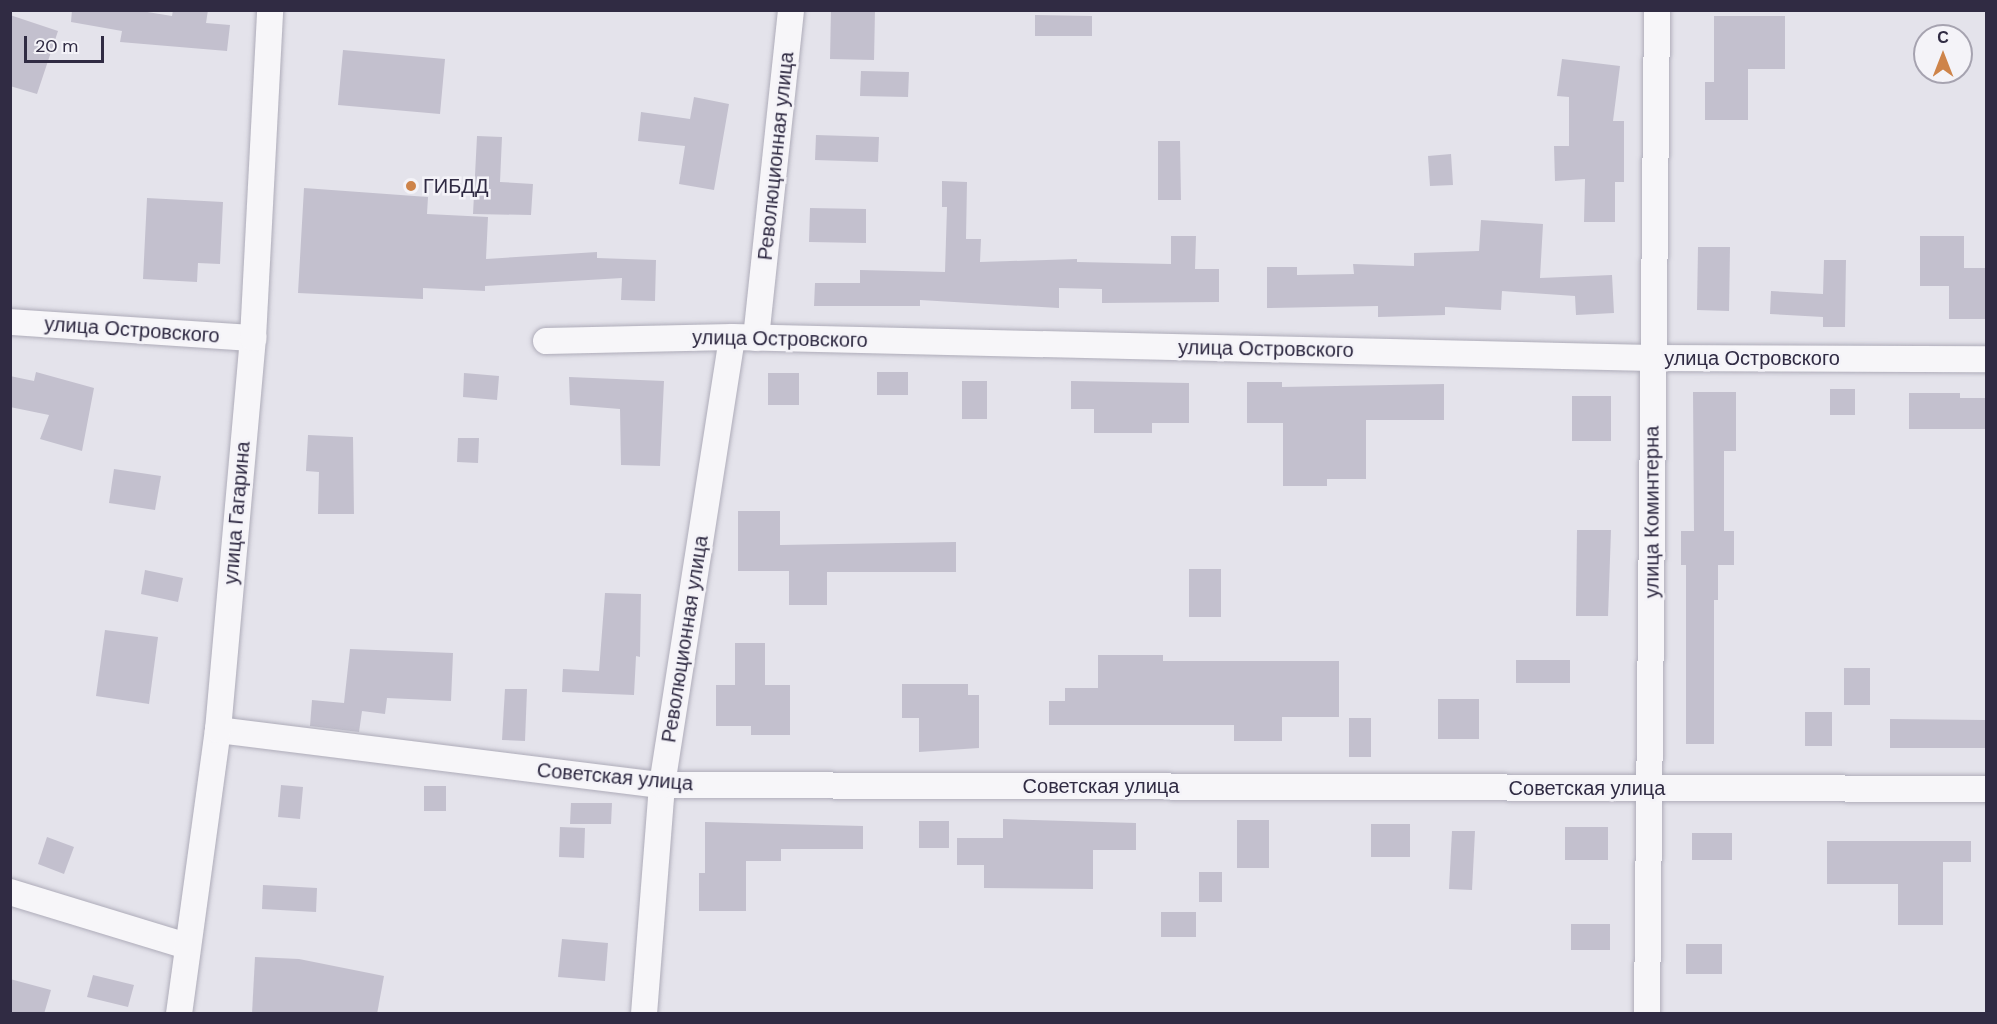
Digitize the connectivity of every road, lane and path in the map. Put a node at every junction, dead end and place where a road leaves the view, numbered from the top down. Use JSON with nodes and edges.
{"nodes":[{"id":1,"x":270,"y":10,"type":"edge"},
{"id":2,"x":791,"y":10,"type":"edge"},
{"id":3,"x":1657,"y":10,"type":"edge"},
{"id":4,"x":10,"y":322,"type":"edge"},
{"id":5,"x":253,"y":338,"type":"junction"},
{"id":6,"x":744,"y":338,"type":"junction"},
{"id":7,"x":546,"y":341,"type":"dead end"},
{"id":8,"x":1652,"y":358,"type":"junction"},
{"id":9,"x":1986,"y":359,"type":"edge"},
{"id":10,"x":218,"y":730,"type":"junction"},
{"id":11,"x":662,"y":785,"type":"junction"},
{"id":12,"x":1651,"y":788,"type":"junction"},
{"id":13,"x":1986,"y":789,"type":"edge"},
{"id":14,"x":10,"y":892,"type":"edge"},
{"id":15,"x":187,"y":946,"type":"junction"},
{"id":16,"x":179,"y":1014,"type":"edge"},
{"id":17,"x":644,"y":1014,"type":"edge"},
{"id":18,"x":1647,"y":1014,"type":"edge"}],
"edges":[{"from":1,"to":5,"type":"street","name":"улица Гагарина"},
{"from":2,"to":6,"type":"street","name":"Революционная улица"},
{"from":3,"to":8,"type":"street","name":"улица Коминтерна"},
{"from":4,"to":5,"type":"street","name":"улица Островского"},
{"from":5,"to":10,"type":"street","name":"улица Гагарина"},
{"from":6,"to":7,"type":"street","name":"улица Островского"},
{"from":6,"to":8,"type":"street","name":"улица Островского"},
{"from":6,"to":11,"type":"street","name":"Революционная улица"},
{"from":8,"to":9,"type":"street","name":"улица Островского"},
{"from":8,"to":12,"type":"street","name":"улица Коминтерна"},
{"from":10,"to":11,"type":"street","name":"Советская улица"},
{"from":10,"to":15,"type":"street","name":"улица Гагарина"},
{"from":11,"to":12,"type":"street","name":"Советская улица"},
{"from":11,"to":17,"type":"street","name":"Революционная улица"},
{"from":12,"to":13,"type":"street","name":"Советская улица"},
{"from":12,"to":18,"type":"street","name":"улица Коминтерна"},
{"from":14,"to":15,"type":"street"},
{"from":15,"to":16,"type":"street","name":"улица Гагарина"}]}
